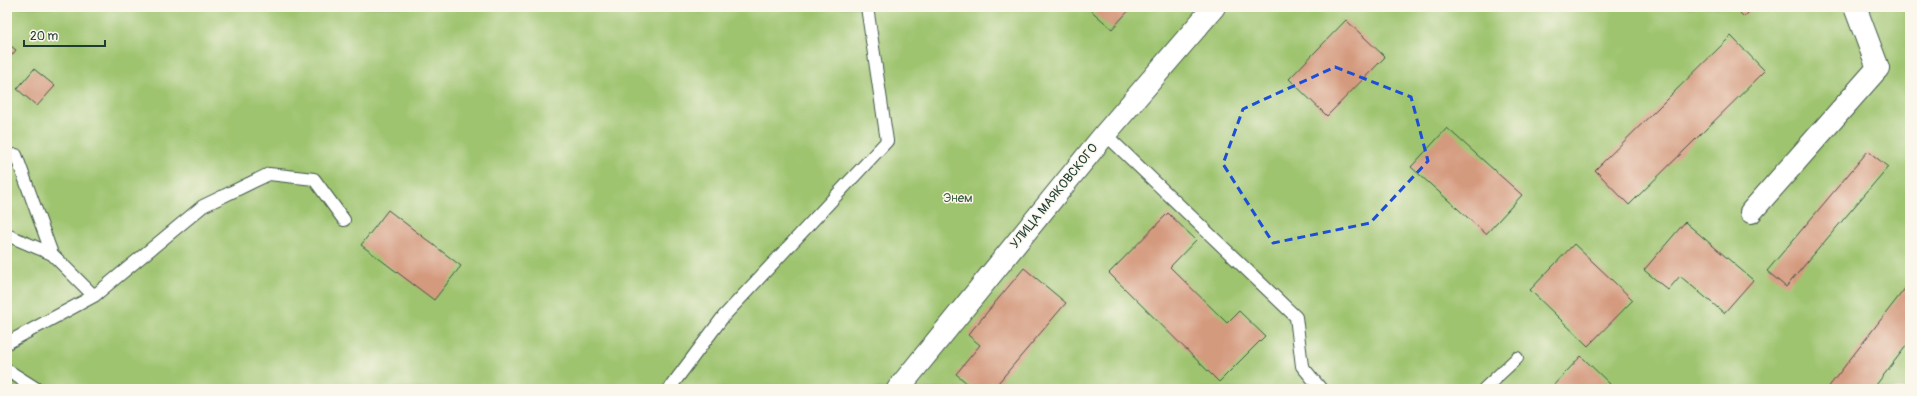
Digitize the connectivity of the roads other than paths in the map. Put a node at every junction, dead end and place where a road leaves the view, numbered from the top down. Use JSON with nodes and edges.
{"nodes":[{"id":1,"x":867,"y":7,"type":"edge"},
{"id":2,"x":1214,"y":7,"type":"edge"},
{"id":3,"x":1855,"y":7,"type":"edge"},
{"id":4,"x":1105,"y":134,"type":"junction"},
{"id":5,"x":16,"y":155,"type":"dead end"},
{"id":6,"x":1751,"y":212,"type":"dead end"},
{"id":7,"x":344,"y":220,"type":"dead end"},
{"id":8,"x":7,"y":235,"type":"edge"},
{"id":9,"x":52,"y":254,"type":"junction"},
{"id":10,"x":94,"y":296,"type":"junction"},
{"id":11,"x":7,"y":343,"type":"edge"},
{"id":12,"x":1517,"y":358,"type":"dead end"},
{"id":13,"x":7,"y":370,"type":"edge"},
{"id":14,"x":37,"y":389,"type":"edge"},
{"id":15,"x":669,"y":389,"type":"edge"},
{"id":16,"x":898,"y":389,"type":"edge"},
{"id":17,"x":1321,"y":389,"type":"edge"},
{"id":18,"x":1484,"y":389,"type":"edge"}],
"edges":[{"from":1,"to":15,"type":"lane"},
{"from":2,"to":4,"type":"street","name":"УЛИЦА МАЯКОВСКОГО"},
{"from":3,"to":6,"type":"street"},
{"from":4,"to":16,"type":"street","name":"УЛИЦА МАЯКОВСКОГО"},
{"from":4,"to":17,"type":"lane"},
{"from":5,"to":9,"type":"lane"},
{"from":7,"to":10,"type":"lane"},
{"from":8,"to":9,"type":"lane"},
{"from":9,"to":10,"type":"lane"},
{"from":10,"to":11,"type":"lane"},
{"from":12,"to":18,"type":"lane"},
{"from":13,"to":14,"type":"lane"}]}
